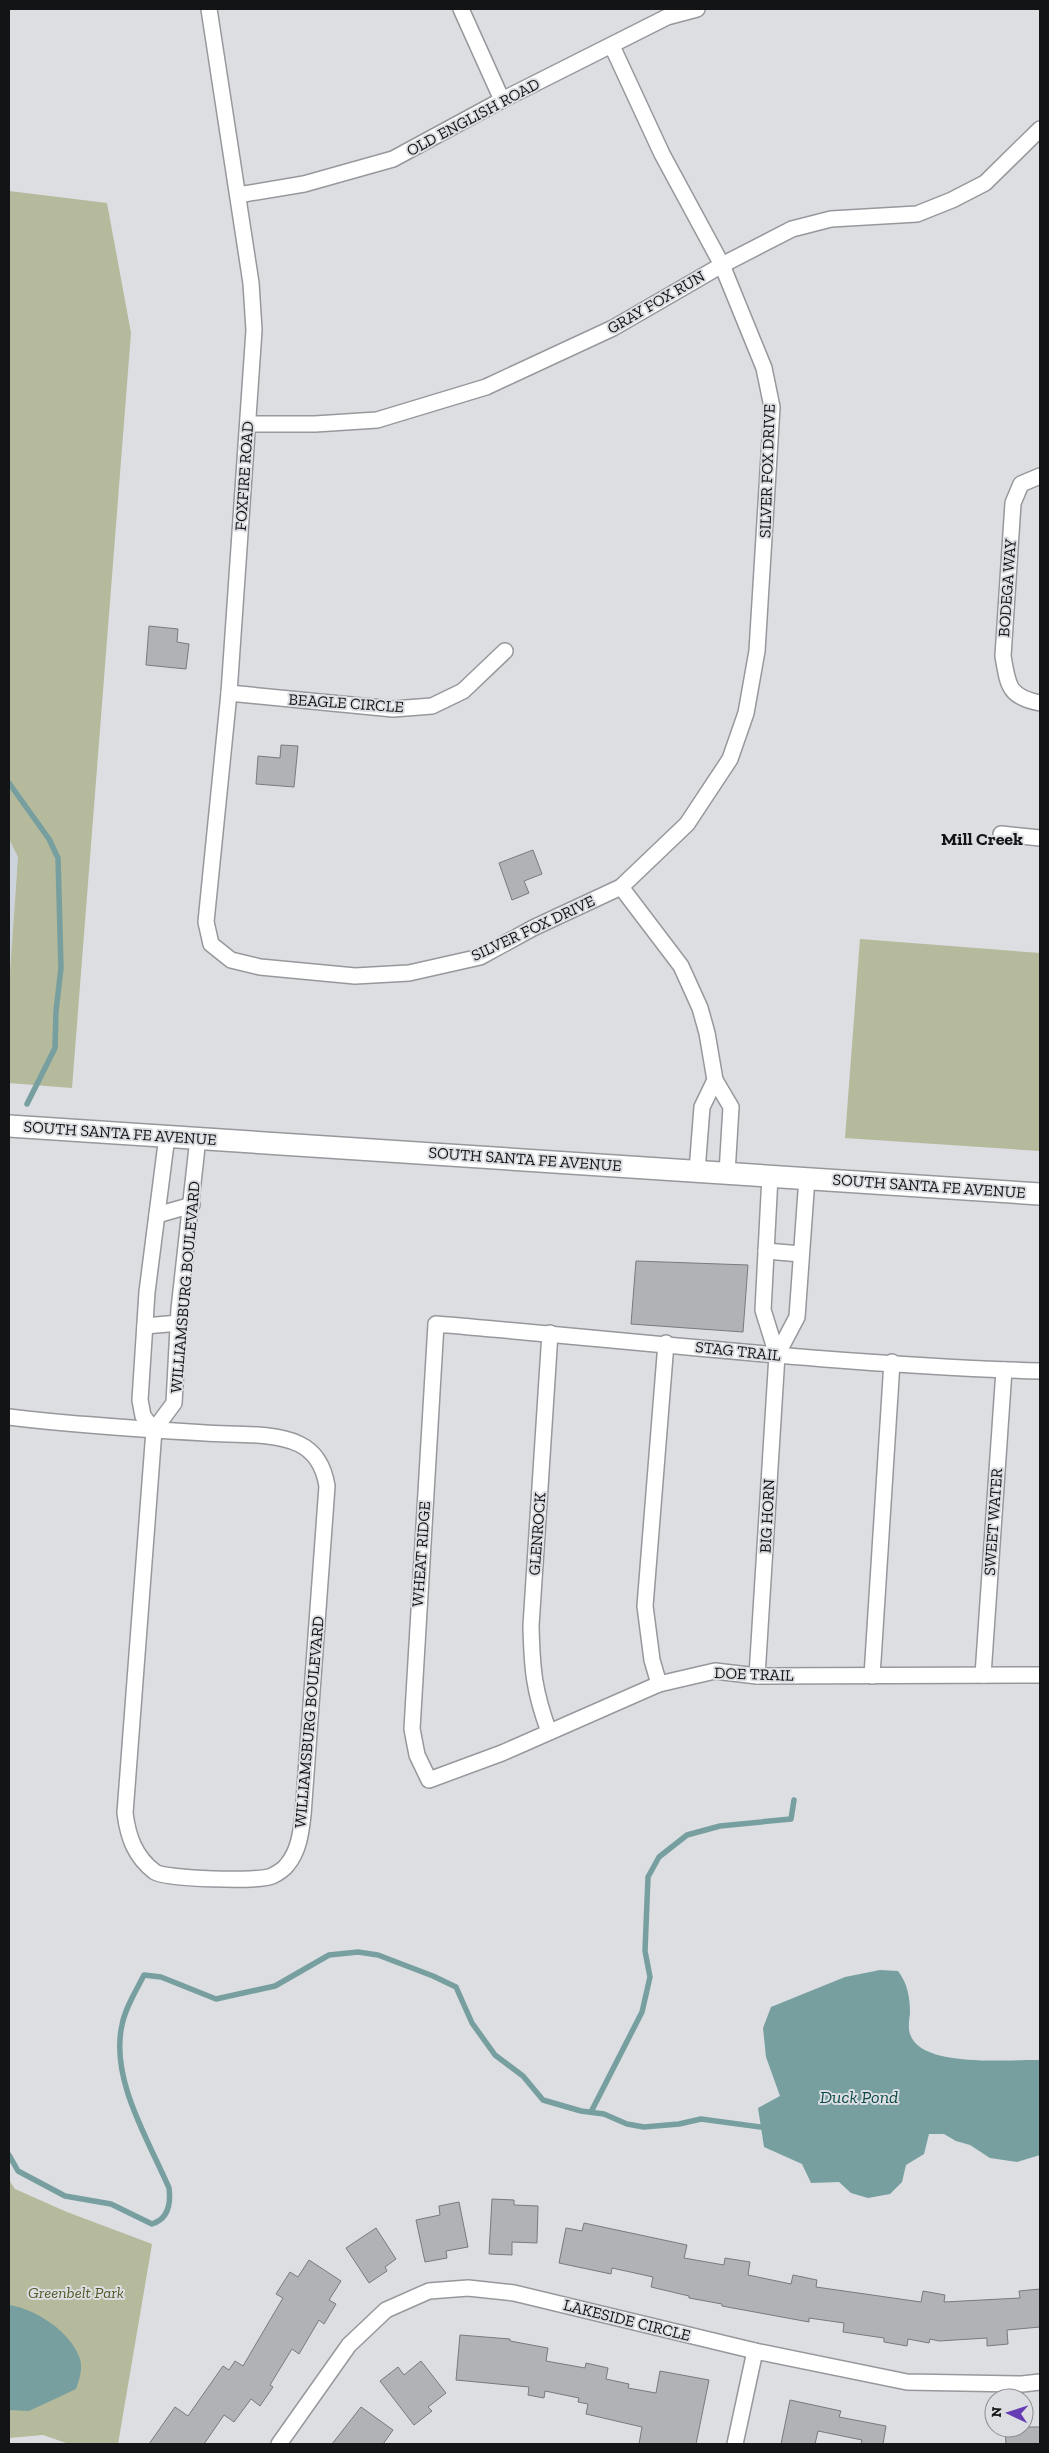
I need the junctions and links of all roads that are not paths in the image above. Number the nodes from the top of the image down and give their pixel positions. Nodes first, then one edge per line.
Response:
1 (209, 9) edge
2 (461, 9) edge
3 (697, 9) edge
4 (612, 46) junction
5 (502, 100) junction
6 (1040, 129) edge
7 (238, 195) junction
8 (722, 265) junction
9 (248, 424) junction
10 (1040, 476) edge
11 (505, 651) dead end
12 (229, 693) junction
13 (1040, 703) edge
14 (1001, 834) dead end
15 (1040, 838) edge
16 (621, 887) junction
17 (211, 944) joint
18 (715, 1080) junction
19 (9, 1126) edge
20 (167, 1136) junction
21 (198, 1138) junction
22 (697, 1170) junction
23 (727, 1173) junction
24 (770, 1176) junction
25 (806, 1178) junction
26 (1040, 1194) edge
27 (192, 1205) junction
28 (156, 1214) junction
29 (766, 1251) junction
30 (801, 1254) junction
31 (178, 1322) junction
32 (436, 1324) joint
33 (144, 1326) junction
34 (550, 1333) junction
35 (666, 1343) junction
36 (777, 1355) junction
37 (892, 1362) junction
38 (1004, 1370) junction
39 (1040, 1370) edge
40 (9, 1417) edge
41 (154, 1430) junction
42 (983, 1675) junction
43 (1040, 1675) edge
44 (757, 1676) junction
45 (872, 1676) junction
46 (659, 1684) junction
47 (549, 1732) junction
48 (429, 1780) joint
49 (755, 2351) junction
50 (1040, 2382) edge
51 (279, 2444) edge
52 (735, 2444) edge

1 - 7 street, FOXFIRE ROAD
2 - 5 street
3 - 4 street, OLD ENGLISH ROAD
4 - 5 street, OLD ENGLISH ROAD
4 - 8 street, SILVER FOX DRIVE
5 - 7 street, OLD ENGLISH ROAD
6 - 8 street, GRAY FOX RUN
7 - 9 street, FOXFIRE ROAD
8 - 9 street, GRAY FOX RUN
8 - 16 street, SILVER FOX DRIVE
9 - 12 street, FOXFIRE ROAD
10 - 13 street, BODEGA WAY
11 - 12 street, BEAGLE CIRCLE
12 - 17 street, FOXFIRE ROAD
14 - 15 street
16 - 17 street, SILVER FOX DRIVE
16 - 18 street
18 - 22 street
18 - 23 street
19 - 20 main road, SOUTH SANTA FE AVENUE
20 - 21 main road, SOUTH SANTA FE AVENUE
20 - 28 street, WILLIAMSBURG BOULEVARD
21 - 22 main road, SOUTH SANTA FE AVENUE
21 - 27 street, WILLIAMSBURG BOULEVARD
22 - 23 main road, SOUTH SANTA FE AVENUE
23 - 24 main road, SOUTH SANTA FE AVENUE
24 - 25 main road, SOUTH SANTA FE AVENUE
24 - 29 street, BIG HORN
25 - 26 main road, SOUTH SANTA FE AVENUE
25 - 30 street, BIG HORN
27 - 28 street
27 - 31 street, WILLIAMSBURG BOULEVARD
28 - 33 street, WILLIAMSBURG BOULEVARD
29 - 30 street
29 - 36 street, BIG HORN
30 - 36 street, BIG HORN
31 - 33 street
31 - 41 street, WILLIAMSBURG BOULEVARD
32 - 34 street, STAG TRAIL
32 - 48 street, WHEAT RIDGE
33 - 41 street, WILLIAMSBURG BOULEVARD
34 - 35 street, STAG TRAIL
34 - 47 street, GLENROCK
35 - 36 street, STAG TRAIL
35 - 46 street
36 - 37 street, STAG TRAIL
36 - 44 street, BIG HORN
37 - 38 street, STAG TRAIL
37 - 45 street
38 - 39 street, STAG TRAIL
38 - 42 street, SWEET WATER
40 - 41 street, WILLIAMSBURG BOULEVARD
41 - 41 street, WILLIAMSBURG BOULEVARD
42 - 43 street, DOE TRAIL
42 - 45 street, DOE TRAIL
44 - 45 street, DOE TRAIL
44 - 46 street, DOE TRAIL
46 - 47 street, DOE TRAIL
47 - 48 street, DOE TRAIL
49 - 50 street, LAKESIDE CIRCLE
49 - 51 street, LAKESIDE CIRCLE
49 - 52 street

